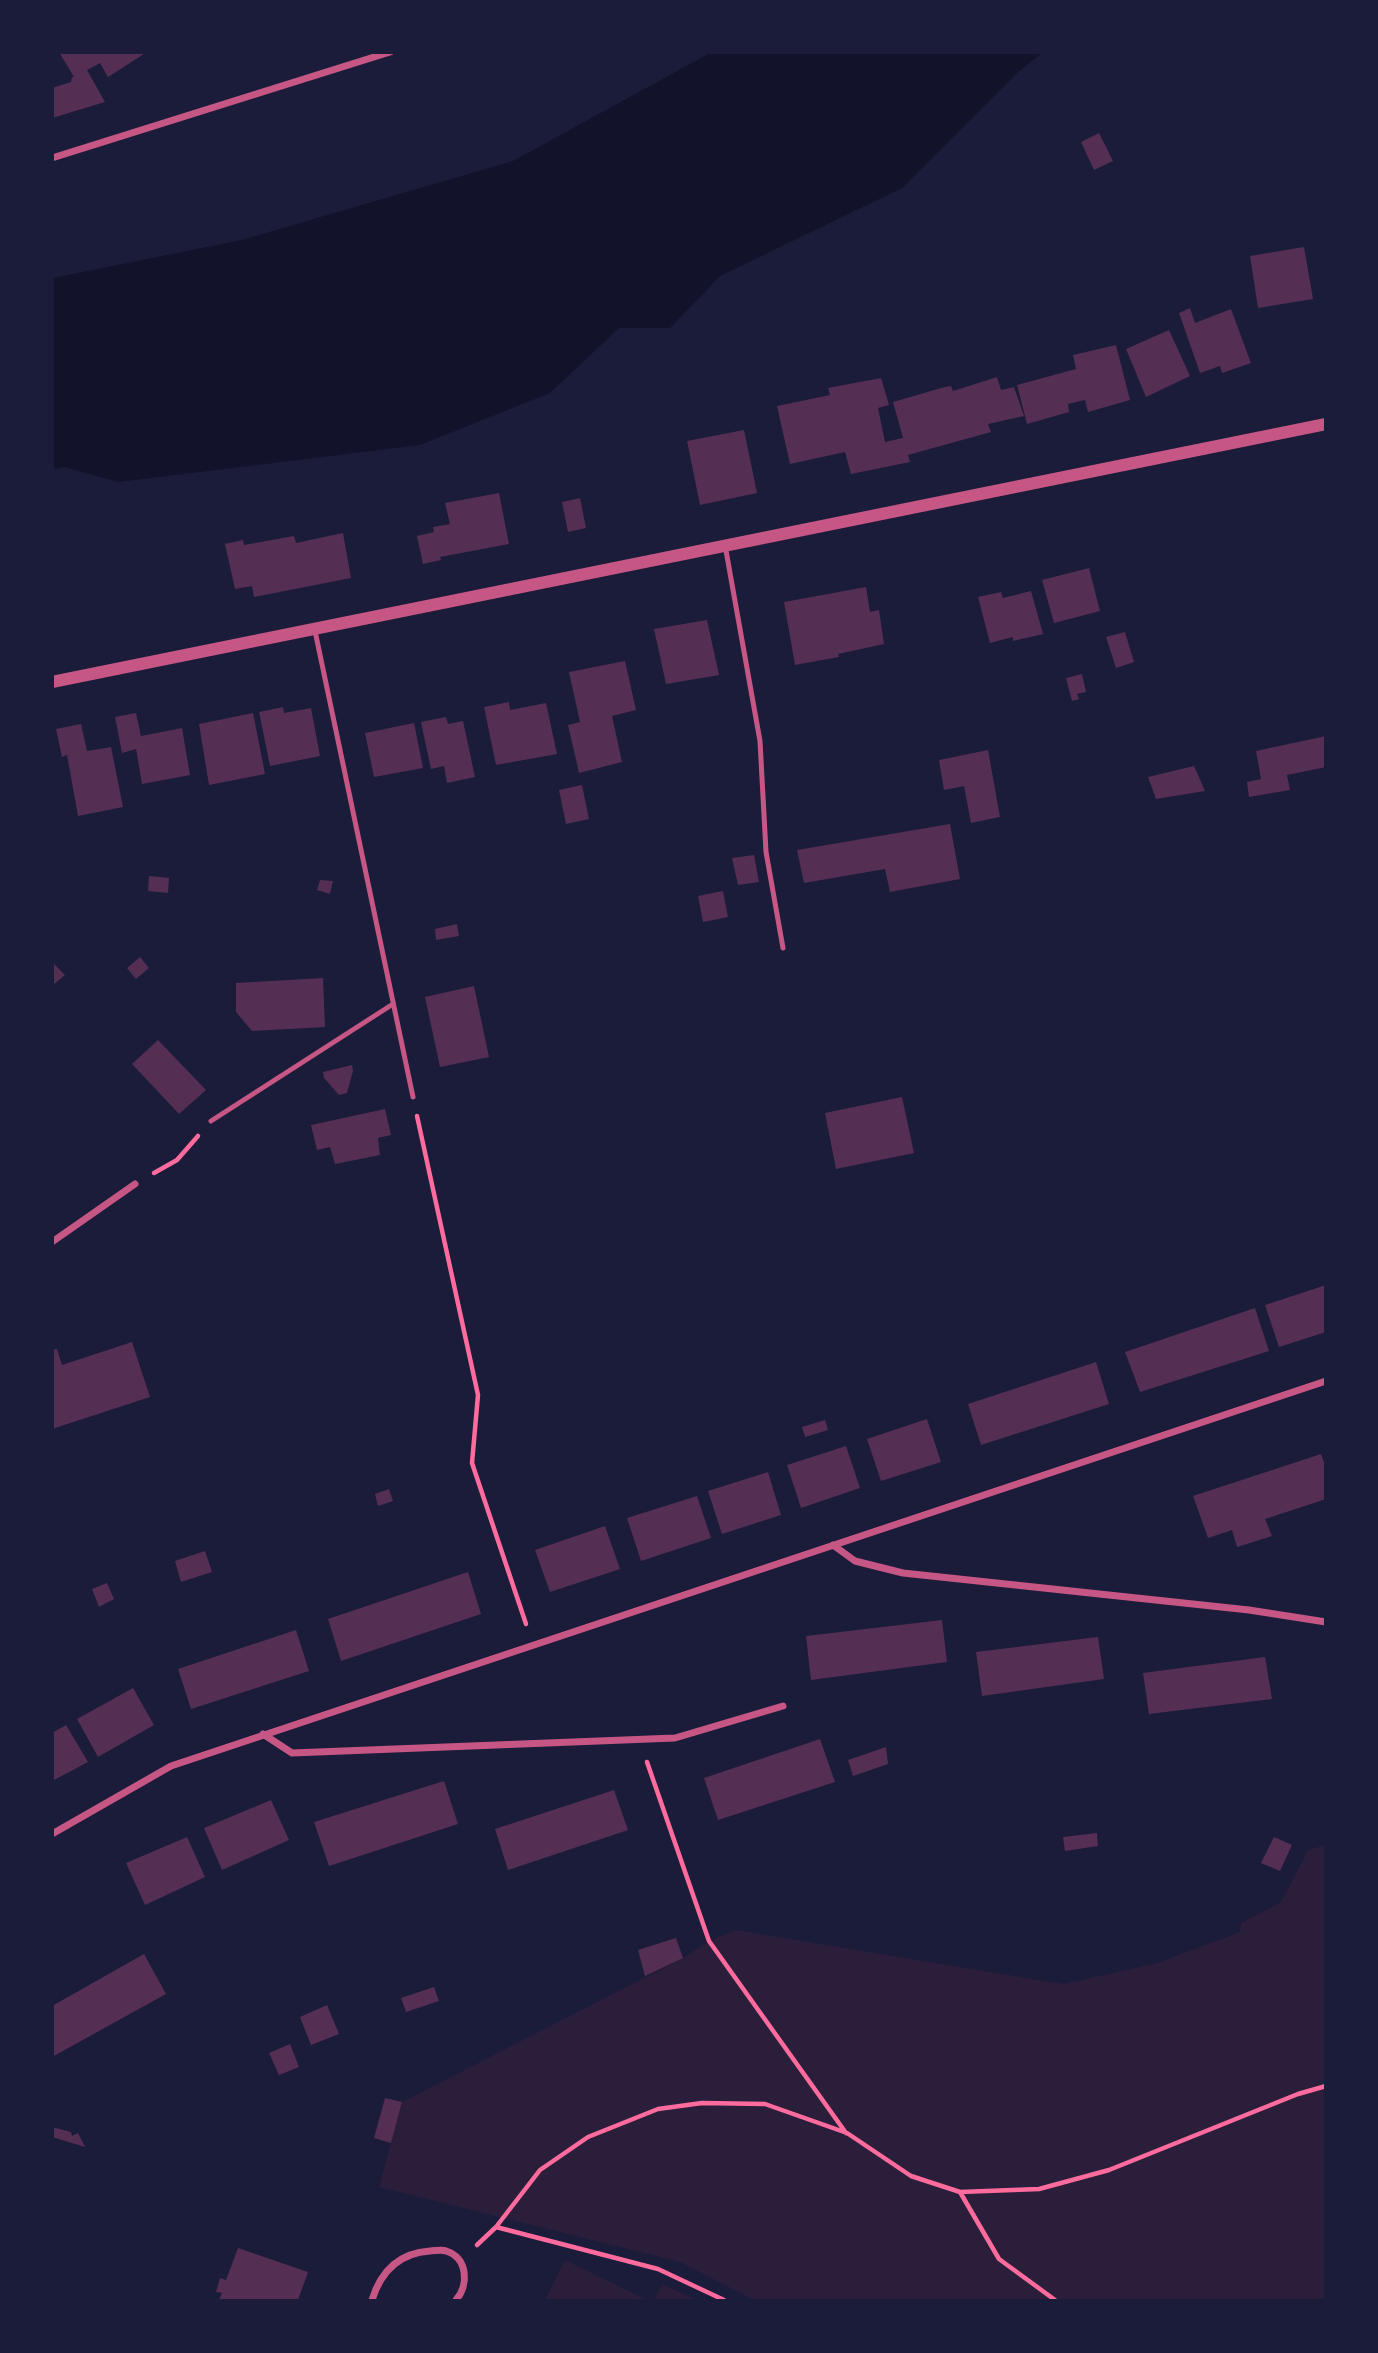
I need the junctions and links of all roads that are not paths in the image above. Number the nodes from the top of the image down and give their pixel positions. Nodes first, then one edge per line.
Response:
1 (390, 52) edge
2 (52, 158) edge
3 (1325, 424) edge
4 (725, 545) junction
5 (314, 628) junction
6 (52, 682) edge
7 (783, 948) dead end
8 (393, 1004) junction
9 (413, 1097) road end
10 (211, 1121) road end
11 (135, 1184) road end
12 (52, 1242) edge
13 (1325, 1381) edge
14 (834, 1545) junction
15 (1325, 1622) edge
16 (783, 1706) dead end
17 (263, 1734) junction
18 (52, 1835) edge
19 (372, 2301) edge
20 (456, 2301) edge

1 - 2 street
3 - 4 street
4 - 5 street
4 - 7 lane
5 - 6 street
5 - 8 lane
8 - 9 lane
8 - 10 lane
11 - 12 street
13 - 14 street
14 - 15 street
14 - 17 street
16 - 17 street
17 - 18 street
19 - 20 street

